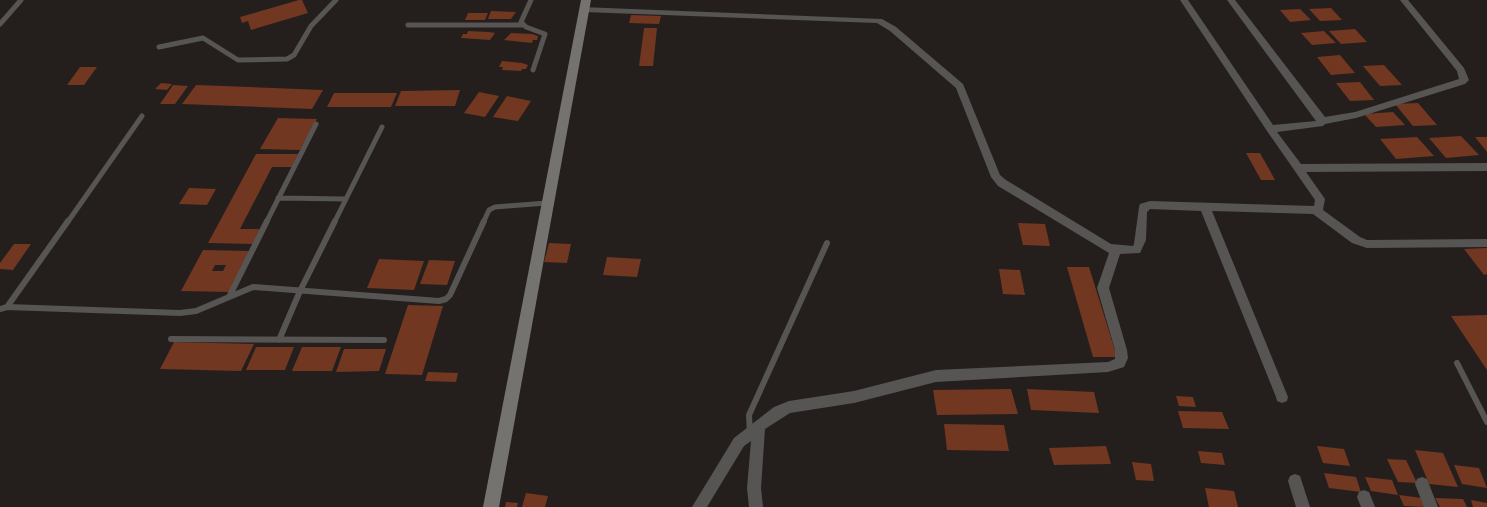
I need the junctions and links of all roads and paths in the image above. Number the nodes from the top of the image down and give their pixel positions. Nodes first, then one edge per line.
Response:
1 (20, 0) edge
2 (336, 0) edge
3 (532, 0) edge
4 (1184, 0) edge
5 (1231, 0) edge
6 (1404, 0) edge
7 (585, 5) edge
8 (0, 24) edge
9 (408, 25) dead end
10 (523, 26) junction
11 (160, 47) dead end
12 (533, 70) dead end
13 (142, 116) dead end
14 (1321, 121) junction
15 (316, 124) dead end
16 (382, 127) dead end
17 (1270, 129) junction
18 (1487, 166) edge
19 (1298, 168) junction
20 (278, 198) junction
21 (346, 199) junction
22 (547, 204) junction
23 (1206, 206) junction
24 (1315, 210) junction
25 (827, 243) dead end
26 (1487, 243) edge
27 (1116, 249) junction
28 (300, 290) junction
29 (230, 295) junction
30 (7, 307) junction
31 (0, 309) edge
32 (171, 339) dead end
33 (278, 340) junction
34 (384, 340) dead end
35 (1457, 363) dead end
36 (1282, 398) dead end
37 (1487, 422) edge
38 (755, 430) junction
39 (1295, 481) dead end
40 (1422, 484) dead end
41 (491, 507) edge
42 (699, 507) edge
43 (756, 507) edge
44 (1303, 507) edge
45 (1431, 507) edge

1 - 8 lane
2 - 11 lane
3 - 10 lane
4 - 17 street
5 - 14 street
6 - 14 street
7 - 22 main road
7 - 27 street
9 - 10 lane
10 - 12 lane
13 - 30 lane
14 - 17 street
15 - 20 lane
16 - 21 lane
17 - 19 street
18 - 19 street
19 - 24 street
20 - 21 lane
20 - 29 lane
21 - 28 lane
22 - 28 lane
22 - 41 main road
23 - 24 street
23 - 27 street
23 - 36 street
24 - 26 street
25 - 38 lane
27 - 38 street
28 - 29 lane
28 - 33 lane
29 - 30 lane
30 - 31 lane
32 - 33 lane
33 - 34 lane
35 - 37 lane
38 - 42 street
38 - 43 street
39 - 44 street
40 - 45 street

